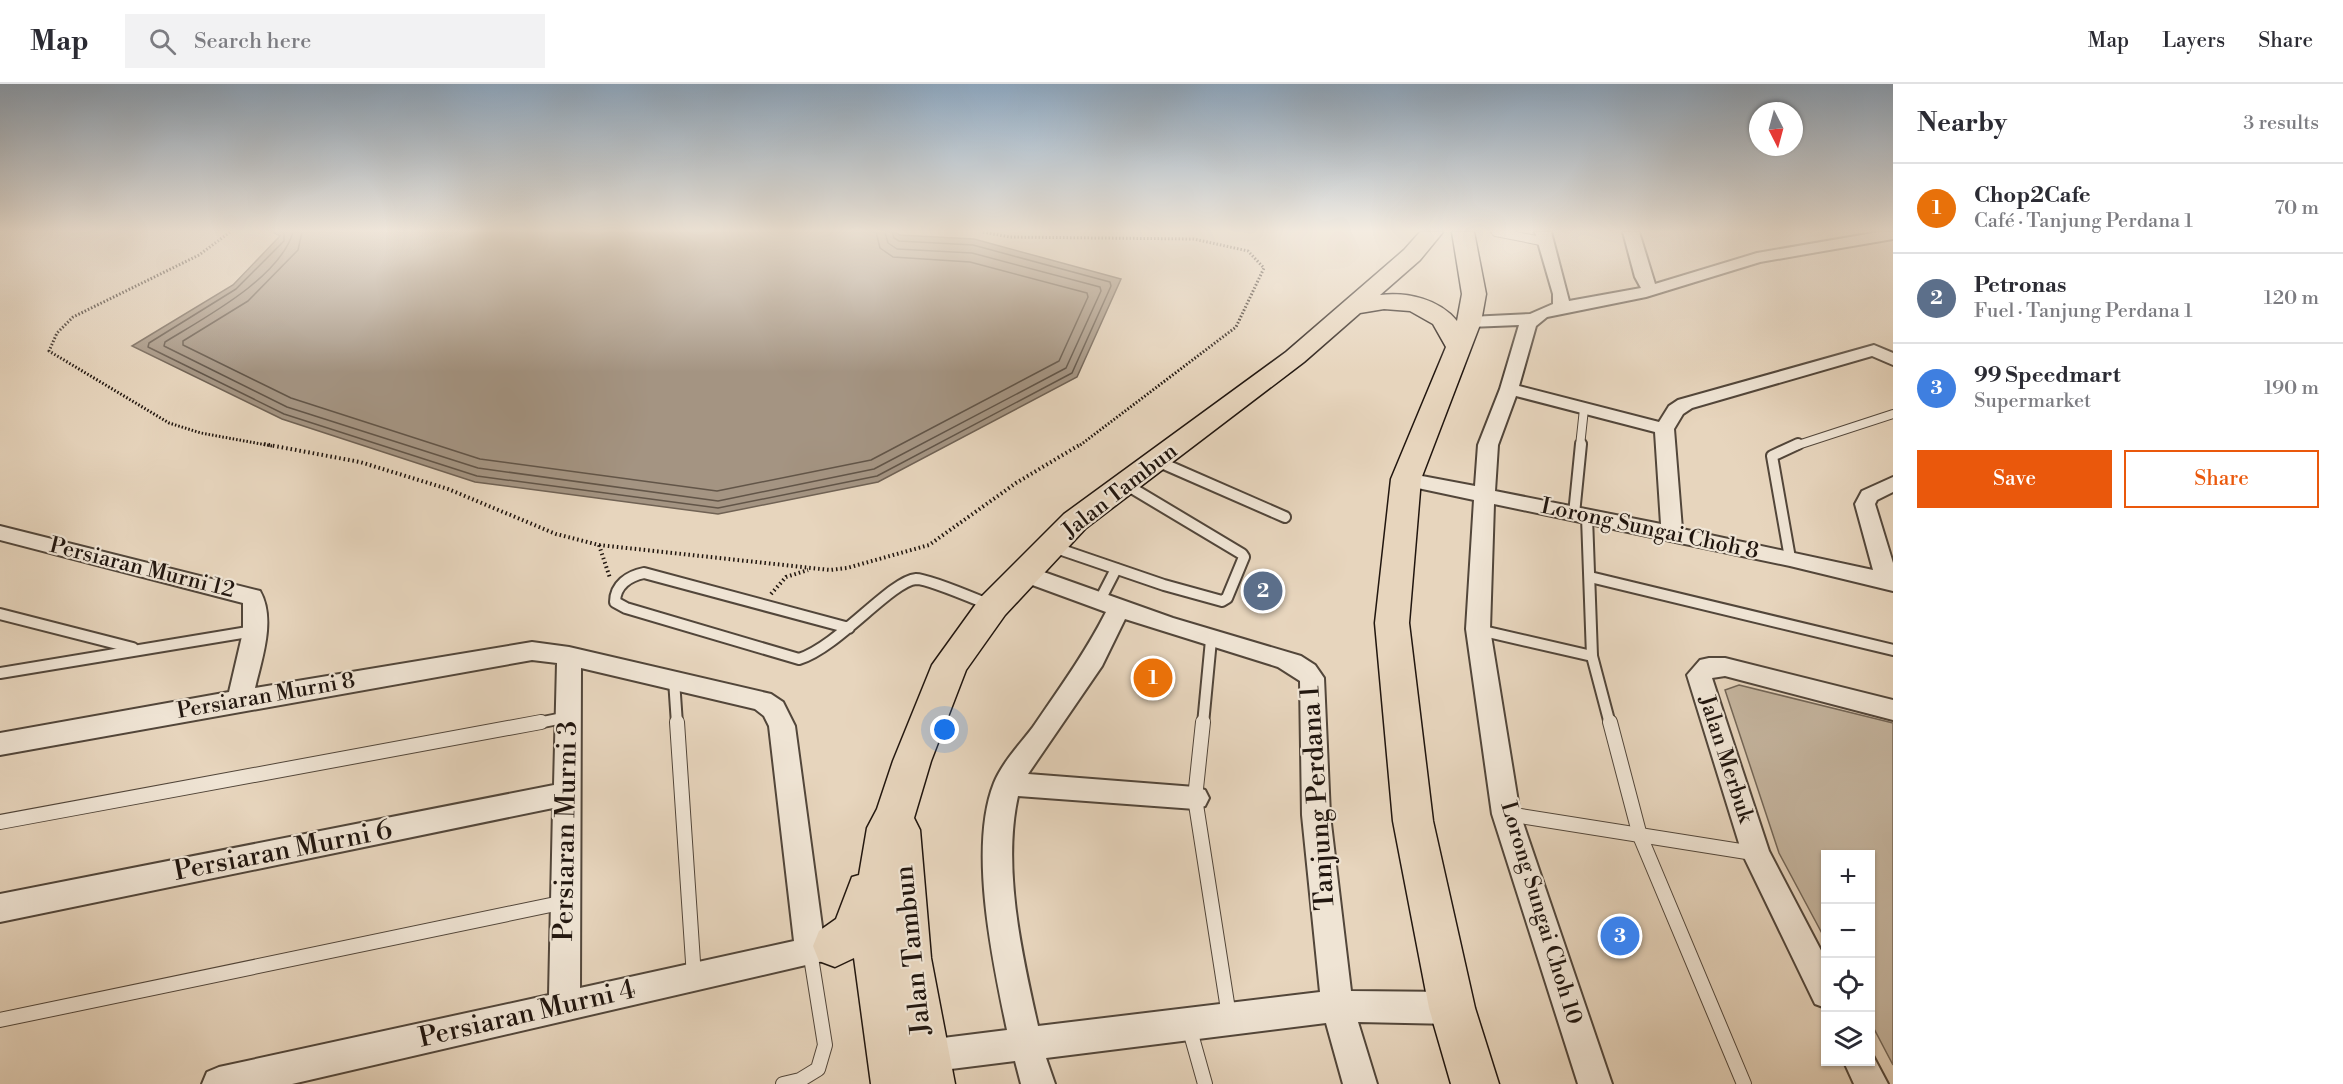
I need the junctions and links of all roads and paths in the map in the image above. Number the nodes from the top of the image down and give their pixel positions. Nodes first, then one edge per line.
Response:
1 (151, 279) edge
2 (1259, 279) edge
3 (1384, 279) edge
4 (1471, 279) edge
5 (1557, 279) edge
6 (1644, 279) edge
7 (1691, 279) edge
8 (1651, 291) junction
9 (1561, 307) junction
10 (1350, 308) junction
11 (1532, 318) junction
12 (1464, 335) junction
13 (1893, 360) edge
14 (1509, 389) junction
15 (1584, 409) junction
16 (1893, 414) edge
17 (1664, 429) junction
18 (1157, 461) junction
19 (1406, 479) junction
20 (1124, 484) junction
21 (1893, 484) edge
22 (1483, 495) junction
23 (1581, 516) junction
24 (1285, 517) dead end
25 (0, 532) edge
26 (1672, 534) junction
27 (599, 545) junction
28 (1051, 547) junction
29 (1790, 558) junction
30 (1116, 569) junction
31 (811, 570) junction
32 (1024, 573) junction
33 (1590, 577) junction
34 (1890, 582) edge
35 (619, 589) junction
36 (1109, 605) junction
37 (767, 606) junction
38 (993, 606) junction
39 (0, 614) edge
40 (849, 628) junction
41 (1478, 629) junction
42 (255, 631) junction
43 (1210, 640) junction
44 (136, 648) junction
45 (1893, 650) edge
46 (569, 656) junction
47 (1592, 656) junction
48 (0, 673) edge
49 (674, 680) junction
50 (240, 700) junction
51 (1893, 710) edge
52 (568, 717) junction
53 (0, 744) edge
54 (1007, 784) junction
55 (567, 794) junction
56 (1195, 798) junction
57 (1506, 814) junction
58 (0, 822) edge
59 (890, 827) junction
60 (1640, 836) junction
61 (1756, 853) junction
62 (565, 902) junction
63 (0, 908) edge
64 (822, 948) junction
65 (694, 977) junction
66 (1821, 983) edge
67 (564, 1006) junction
68 (1337, 1006) junction
69 (1452, 1008) junction
70 (1230, 1019) junction
71 (0, 1020) edge
72 (1188, 1024) junction
73 (1024, 1045) junction
74 (905, 1064) edge
75 (1862, 1066) edge
76 (219, 1084) edge
77 (783, 1084) edge
78 (1038, 1084) edge
79 (1205, 1084) edge
80 (1360, 1084) edge
81 (1475, 1084) edge
82 (1595, 1084) edge
83 (1743, 1084) edge
84 (1871, 1084) edge

1 - 27 path
2 - 31 path
3 - 10 main road, Jalan Tambun
4 - 12 main road
5 - 9 street
6 - 8 street
7 - 8 street
8 - 9 street
9 - 11 street
10 - 12 main road
10 - 18 main road, Jalan Tambun
11 - 12 street
11 - 14 street, Lorong Sungai Choh 10
12 - 19 main road
13 - 17 street
14 - 15 street
14 - 22 street, Lorong Sungai Choh 10
15 - 17 street
15 - 23 lane
16 - 29 lane
17 - 26 street
18 - 20 main road, Jalan Tambun
18 - 24 lane
19 - 22 street, Lorong Sungai Choh 8
19 - 69 main road
20 - 28 main road, Jalan Tambun
20 - 30 lane
21 - 34 street
22 - 23 street, Lorong Sungai Choh 8
22 - 41 street, Lorong Sungai Choh 10
23 - 26 street, Lorong Sungai Choh 8
23 - 33 lane
25 - 42 street, Persiaran Murni 12
26 - 29 street, Lorong Sungai Choh 8
27 - 31 path
27 - 35 path
28 - 30 lane
28 - 32 main road, Jalan Tambun
29 - 34 street, Lorong Sungai Choh 8
30 - 36 lane
31 - 37 path
32 - 36 street, Tanjung Perdana 1
32 - 38 main road, Jalan Tambun
33 - 45 lane
33 - 47 lane
35 - 37 lane
35 - 40 lane
36 - 43 street, Tanjung Perdana 1
36 - 54 street
37 - 40 lane
38 - 40 lane
38 - 59 main road, Jalan Tambun
39 - 44 lane
41 - 47 lane
41 - 57 street, Lorong Sungai Choh 10
42 - 44 lane
42 - 50 street, Persiaran Murni 12
43 - 56 lane
43 - 68 street, Tanjung Perdana 1
44 - 48 lane
46 - 49 street, Persiaran Murni 8
46 - 50 street, Persiaran Murni 8
46 - 52 street, Persiaran Murni 3
47 - 60 lane
49 - 64 street, Persiaran Murni 8
49 - 65 lane
50 - 53 street, Persiaran Murni 8
51 - 61 street, Jalan Merbuk
52 - 55 street, Persiaran Murni 3
52 - 58 lane
54 - 56 street
54 - 73 street
55 - 62 street, Persiaran Murni 3
55 - 63 street, Persiaran Murni 6
56 - 70 lane
57 - 60 lane
57 - 82 street, Lorong Sungai Choh 10
59 - 64 main road
59 - 74 main road, Jalan Tambun
60 - 61 lane
60 - 83 lane
61 - 66 street, Jalan Merbuk
62 - 67 street, Persiaran Murni 3
62 - 71 lane
64 - 65 street, Persiaran Murni 4
64 - 74 main road
64 - 77 lane
65 - 67 street, Persiaran Murni 4
67 - 76 street, Persiaran Murni 4
68 - 69 street
68 - 70 street
68 - 80 street, Tanjung Perdana 1
69 - 81 main road
70 - 72 street
72 - 73 street
72 - 79 lane
73 - 74 street
73 - 78 street
75 - 84 street

